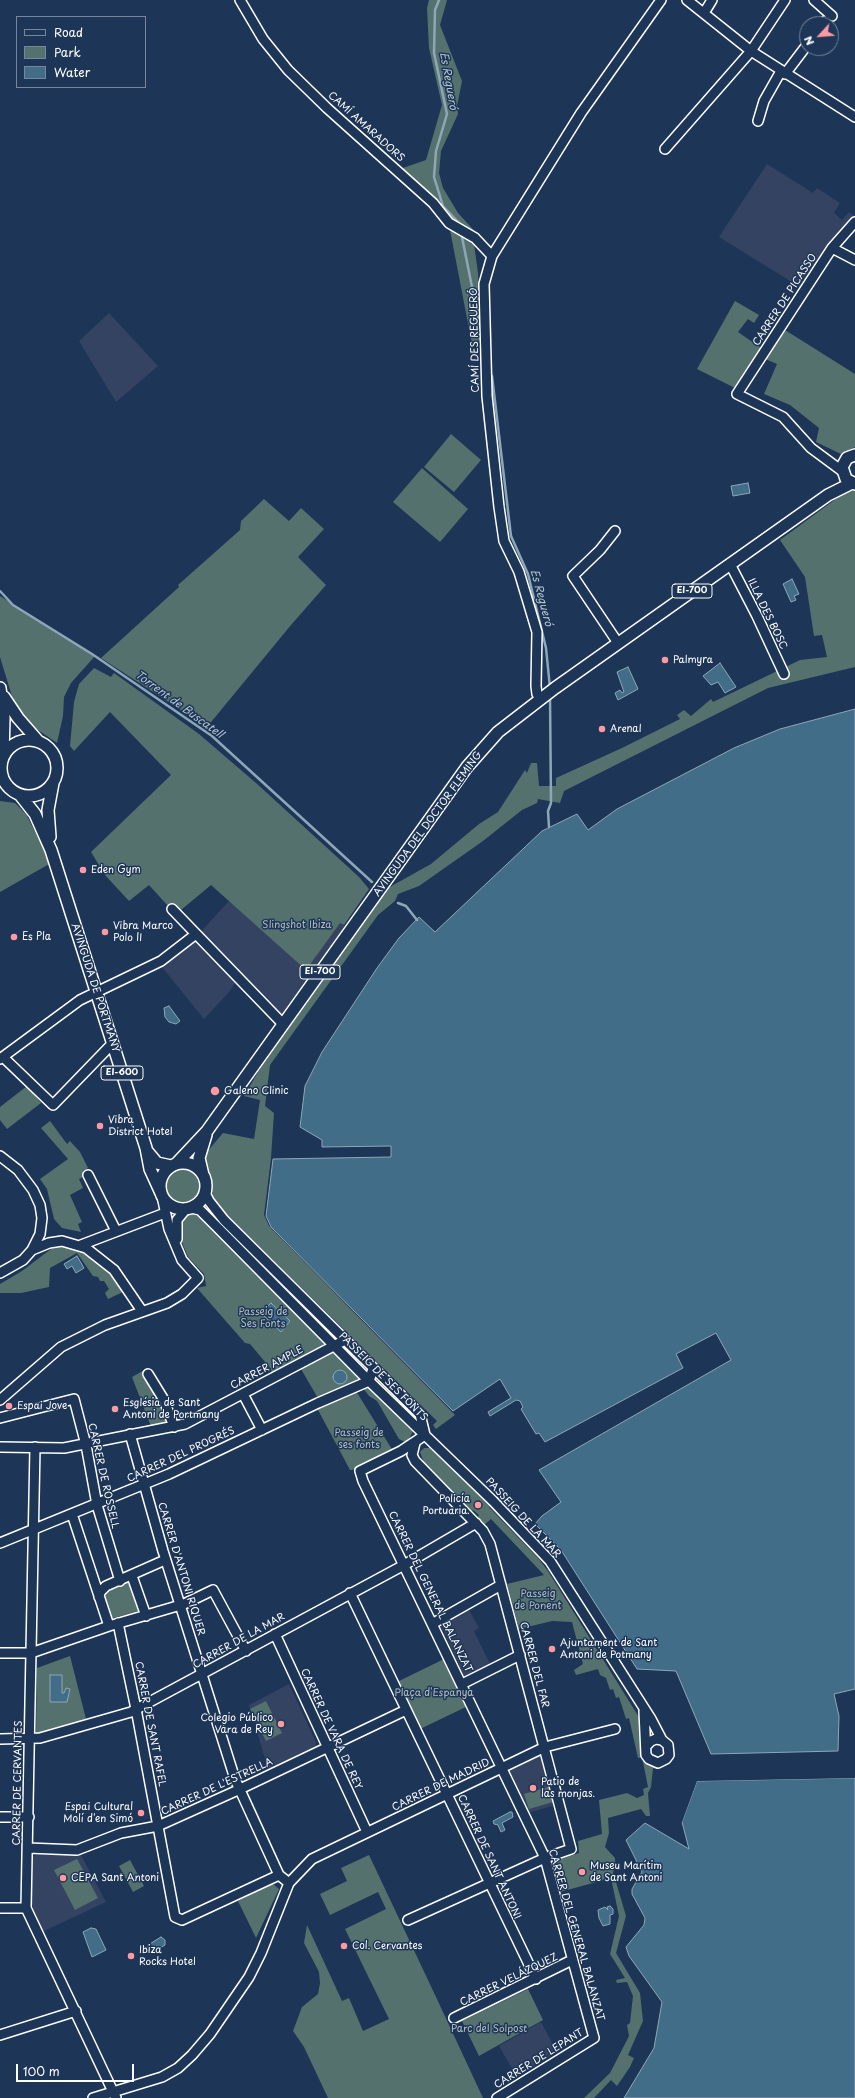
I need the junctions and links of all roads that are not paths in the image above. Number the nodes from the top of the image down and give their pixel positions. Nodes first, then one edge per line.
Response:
1 (240, 0) edge
2 (661, 0) edge
3 (687, 0) edge
4 (712, 0) edge
5 (785, 0) edge
6 (814, 0) edge
7 (704, 14) junction
8 (824, 16) edge
9 (751, 51) junction
10 (799, 54) edge
11 (783, 73) junction
12 (855, 117) edge
13 (758, 121) dead end
14 (665, 149) dead end
15 (855, 222) edge
16 (832, 248) junction
17 (492, 256) junction
18 (855, 260) edge
19 (851, 456) edge
20 (827, 459) junction
21 (842, 471) junction
22 (854, 484) edge
23 (828, 495) junction
24 (615, 531) dead end
25 (730, 564) junction
26 (618, 643) junction
27 (784, 674) dead end
28 (0, 689) edge
29 (547, 694) junction
30 (39, 742) junction
31 (1, 763) edge
32 (53, 782) junction
33 (0, 794) edge
34 (18, 794) junction
35 (51, 850) junction
36 (172, 909) dead end
37 (196, 934) junction
38 (96, 991) junction
39 (283, 1024) junction
40 (112, 1044) junction
41 (1, 1058) edge
42 (207, 1131) junction
43 (146, 1148) junction
44 (0, 1156) edge
45 (174, 1165) junction
46 (203, 1175) junction
47 (88, 1176) dead end
48 (205, 1193) junction
49 (162, 1195) junction
50 (188, 1208) junction
51 (165, 1212) junction
52 (116, 1231) junction
53 (81, 1245) junction
54 (178, 1249) junction
55 (32, 1250) junction
56 (0, 1273) edge
57 (142, 1311) junction
58 (345, 1340) junction
59 (335, 1345) junction
60 (373, 1369) junction
61 (148, 1374) dead end
62 (369, 1381) junction
63 (243, 1394) junction
64 (0, 1400) edge
65 (0, 1418) edge
66 (174, 1427) junction
67 (262, 1430) junction
68 (130, 1434) junction
69 (425, 1435) junction
70 (415, 1443) junction
71 (86, 1445) junction
72 (0, 1447) edge
73 (35, 1447) junction
74 (401, 1451) junction
75 (412, 1455) junction
76 (143, 1485) junction
77 (97, 1505) junction
78 (72, 1514) junction
79 (476, 1523) junction
80 (33, 1530) junction
81 (0, 1543) edge
82 (165, 1560) junction
83 (404, 1565) junction
84 (132, 1576) junction
85 (120, 1581) junction
86 (501, 1585) junction
87 (350, 1593) junction
88 (99, 1597) junction
89 (180, 1606) junction
90 (146, 1616) junction
91 (113, 1624) junction
92 (432, 1624) junction
93 (276, 1634) junction
94 (246, 1651) junction
95 (31, 1652) junction
96 (0, 1653) edge
97 (520, 1656) junction
98 (202, 1675) junction
99 (462, 1684) junction
100 (643, 1707) junction
101 (136, 1709) junction
102 (406, 1710) junction
103 (615, 1729) dead end
104 (0, 1739) edge
105 (30, 1739) junction
106 (662, 1740) junction
107 (647, 1745) junction
108 (327, 1747) junction
109 (545, 1748) junction
110 (502, 1768) junction
111 (238, 1790) junction
112 (447, 1794) junction
113 (0, 1817) edge
114 (29, 1817) junction
115 (158, 1826) junction
116 (367, 1832) junction
117 (28, 1848) junction
118 (545, 1858) junction
119 (279, 1875) junction
120 (289, 1883) junction
121 (488, 1884) junction
122 (0, 1908) edge
123 (26, 1908) junction
124 (408, 1920) dead end
125 (572, 1960) junction
126 (536, 1979) junction
127 (76, 2011) junction
128 (454, 2018) dead end
129 (0, 2036) edge
130 (594, 2038) joint
131 (114, 2095) edge
132 (93, 2098) edge
133 (497, 2098) edge

1 - 17 street, CAMÍ AMARADORS
2 - 17 street, CAMÍ DES REGUERÓ
3 - 7 street
4 - 7 street
5 - 9 street
6 - 8 street
7 - 9 street
9 - 11 street
9 - 14 street
10 - 11 street
11 - 12 street
11 - 13 street
15 - 16 street, CARRER DE PICASSO
16 - 18 street
16 - 20 street, CARRER DE PICASSO
17 - 29 street, CAMÍ DES REGUERÓ
19 - 20 street
19 - 21 main road, AVINGUDA DEL DOCTOR FLEMING / EI-700
20 - 21 street
21 - 22 main road, AVINGUDA DEL DOCTOR FLEMING / EI-700
21 - 23 main road, AVINGUDA DEL DOCTOR FLEMING / EI-700
22 - 23 main road, AVINGUDA DEL DOCTOR FLEMING / EI-700
23 - 25 main road, AVINGUDA DEL DOCTOR FLEMING / EI-700
24 - 26 street
25 - 26 main road, AVINGUDA DEL DOCTOR FLEMING / EI-700
25 - 27 street, ILLA DES BOSC
26 - 29 main road, AVINGUDA DEL DOCTOR FLEMING / EI-700
28 - 30 main road, EI-600
28 - 31 main road, EI-600
29 - 39 main road, AVINGUDA DEL DOCTOR FLEMING / EI-700
30 - 31 main road
30 - 32 main road, EI-600
31 - 34 main road, EI-600
32 - 34 main road
32 - 35 main road, AVINGUDA DE PORTMANY / EI-600
33 - 34 main road
34 - 35 main road, AVINGUDA DE PORTMANY / EI-600
35 - 38 main road, AVINGUDA DE PORTMANY / EI-600
36 - 37 street
37 - 38 street
37 - 39 street
38 - 40 main road, AVINGUDA DE PORTMANY / EI-600
38 - 41 street
39 - 42 main road, AVINGUDA DEL DOCTOR FLEMING / EI-700
40 - 41 street
40 - 43 main road, AVINGUDA DE PORTMANY / EI-600
42 - 45 main road, AVINGUDA DEL DOCTOR FLEMING / EI-700
42 - 46 main road, AVINGUDA DEL DOCTOR FLEMING / EI-700
43 - 45 main road, AVINGUDA DE PORTMANY / EI-600
43 - 49 main road, AVINGUDA DE PORTMANY / EI-600
44 - 55 street
45 - 46 main road
45 - 49 main road
46 - 48 main road
47 - 52 street
48 - 50 main road
48 - 58 street, PASSEIG DE SES FONTS
49 - 50 main road
49 - 51 street
50 - 54 street
50 - 59 street, PASSEIG DE SES FONTS
51 - 52 street
51 - 54 street
52 - 53 street
53 - 55 street
53 - 57 street
54 - 57 street
55 - 56 street
57 - 64 street
58 - 59 street, CARRER AMPLE
58 - 60 street, PASSEIG DE SES FONTS
59 - 62 street, PASSEIG DE SES FONTS
59 - 63 street, CARRER AMPLE
60 - 62 street
60 - 69 street, PASSEIG DE SES FONTS
61 - 66 street
62 - 67 street, CARRER DEL PROGRÉS
62 - 69 street, PASSEIG DE SES FONTS
63 - 66 street, CARRER AMPLE
63 - 67 street
65 - 71 street, CARRER DE ROSSELL
66 - 68 street, CARRER AMPLE
67 - 76 street, CARRER DEL PROGRÉS
68 - 71 street, CARRER AMPLE
68 - 76 street, CARRER D'ANTONI RIQUER
69 - 70 street
69 - 100 street, PASSEIG DE LA MAR
70 - 74 street
70 - 75 street
71 - 73 street, CARRER AMPLE
71 - 77 street, CARRER DE ROSSELL
72 - 73 street, CARRER AMPLE
73 - 80 street, CARRER DE CERVANTES
74 - 75 street
74 - 83 street, CARRER DEL GENERAL BALANZAT
75 - 79 street, CARRER DEL FAR
76 - 77 street, CARRER DEL PROGRÉS
76 - 82 street, CARRER D'ANTONI RIQUER
77 - 78 street, CARRER DEL PROGRÉS
77 - 85 street, CARRER DE ROSSELL
78 - 80 street, CARRER DEL PROGRÉS
78 - 88 street, CARRER DE SANT RAFEL
79 - 83 street, CARRER DE LA MAR
79 - 86 street, CARRER DEL FAR
80 - 81 street, CARRER DEL PROGRÉS
80 - 95 street, CARRER DE CERVANTES
82 - 84 street
82 - 89 street, CARRER D'ANTONI RIQUER
83 - 87 street, CARRER DE LA MAR
83 - 92 street, CARRER DEL GENERAL BALANZAT
84 - 85 street
84 - 90 street
85 - 88 street
86 - 92 street
86 - 97 street, CARRER DEL FAR
87 - 93 street, CARRER DE LA MAR
87 - 102 street, CARRER DE SANT ANTONI
88 - 91 street, CARRER DE SANT RAFEL
89 - 90 street
89 - 94 street
89 - 98 street, CARRER D'ANTONI RIQUER
90 - 91 street
91 - 95 street
91 - 101 street, CARRER DE SANT RAFEL
92 - 99 street, CARRER DEL GENERAL BALANZAT
93 - 94 street, CARRER DE LA MAR
93 - 108 street, CARRER DE VARA DE REY
94 - 98 street, CARRER DE LA MAR
95 - 96 street
95 - 105 street, CARRER DE CERVANTES
97 - 99 street
97 - 109 street, CARRER DEL FAR
98 - 101 street, CARRER DE LA MAR
98 - 111 street, CARRER D'ANTONI RIQUER
99 - 110 street, CARRER DEL GENERAL BALANZAT
100 - 106 street, PASSEIG DE LA MAR
100 - 107 street, PASSEIG DE LA MAR
101 - 105 street, CARRER DE LA MAR
101 - 115 street, CARRER DE SANT RAFEL
102 - 108 street, CARRER DE L'ESTRELLA
102 - 112 street, CARRER DE SANT ANTONI
103 - 109 street, CARRER DE MADRID
104 - 105 street, CARRER DE LA MAR
105 - 114 street, CARRER DE CERVANTES
106 - 107 street
106 - 107 street
108 - 111 street, CARRER DE L'ESTRELLA
108 - 116 street, CARRER DE VARA DE REY
109 - 110 street, CARRER DE MADRID
109 - 118 street, CARRER DEL FAR
110 - 112 street, CARRER DE MADRID
110 - 118 street, CARRER DEL GENERAL BALANZAT
111 - 115 street, CARRER DE L'ESTRELLA
111 - 119 street, CARRER D'ANTONI RIQUER
112 - 116 street, CARRER DE MADRID
112 - 121 street, CARRER DE SANT ANTONI
113 - 114 street
114 - 117 street, CARRER DE CERVANTES
115 - 117 street, CARRER DE L'ESTRELLA
115 - 119 street, CARRER DE SANT RAFEL
116 - 120 street, CARRER DE MADRID
117 - 123 street, CARRER DE CERVANTES
118 - 121 street
118 - 125 street, CARRER DEL GENERAL BALANZAT
119 - 120 street, CARRER D'ANTONI RIQUER
120 - 131 street
121 - 124 street
121 - 126 street, CARRER DE SANT ANTONI
122 - 123 street
123 - 127 street, CARRER DE CERVANTES
125 - 126 street, CARRER VELÁZQUEZ
125 - 130 street, CARRER DEL GENERAL BALANZAT
126 - 128 street, CARRER VELÁZQUEZ
127 - 129 street
127 - 131 street, CARRER DE CERVANTES
130 - 133 street, CARRER DE LEPANT
131 - 132 street

